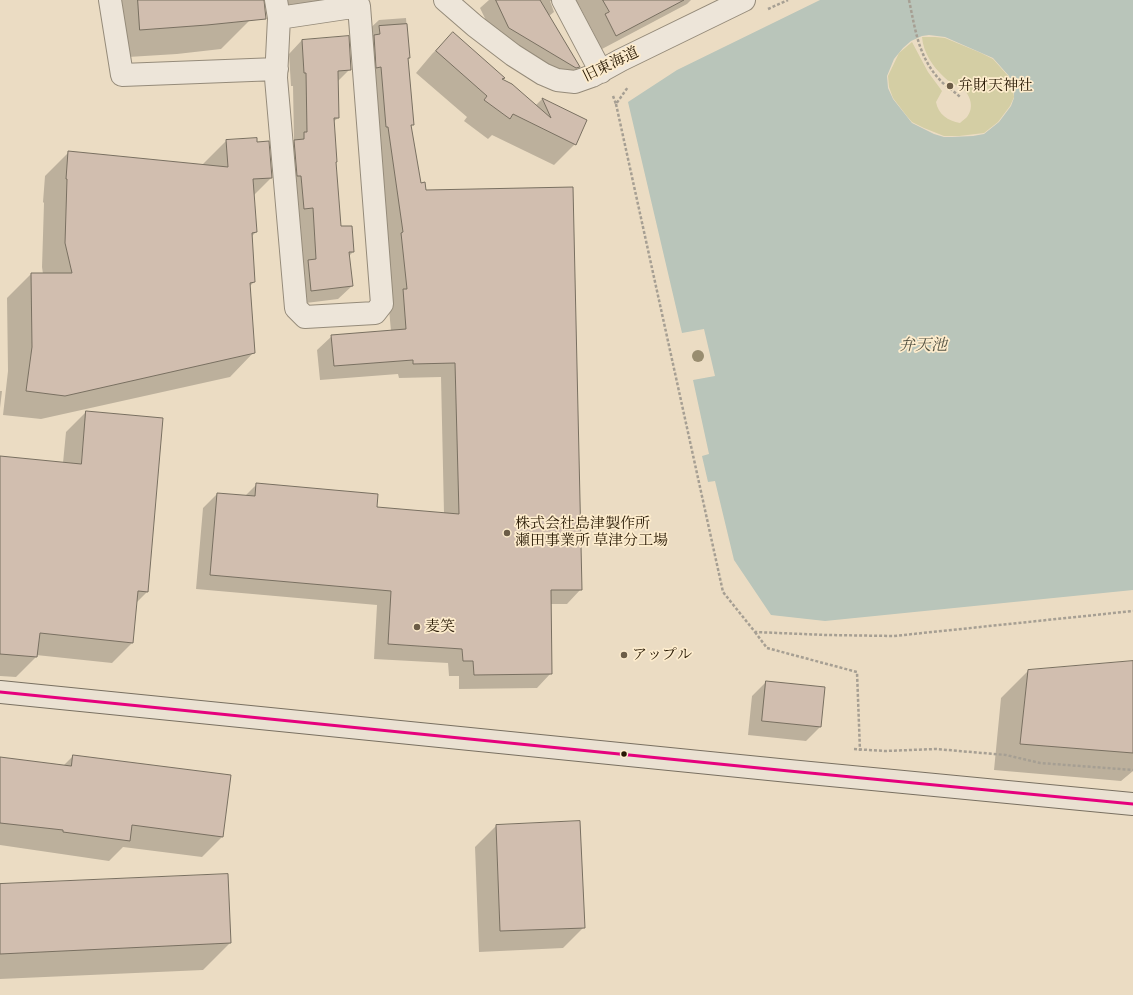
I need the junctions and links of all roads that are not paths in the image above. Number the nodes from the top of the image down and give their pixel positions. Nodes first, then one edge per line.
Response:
1 (110, 0) edge
2 (446, 0) edge
3 (563, 0) edge
4 (744, 0) edge
5 (278, 9) edge
6 (277, 69) junction
7 (601, 72) junction
8 (0, 692) edge
9 (1133, 804) edge

1 - 6 street
2 - 7 street, 旧東海道
3 - 7 street
4 - 7 street, 旧東海道
5 - 6 street
5 - 6 street
8 - 9 highway

